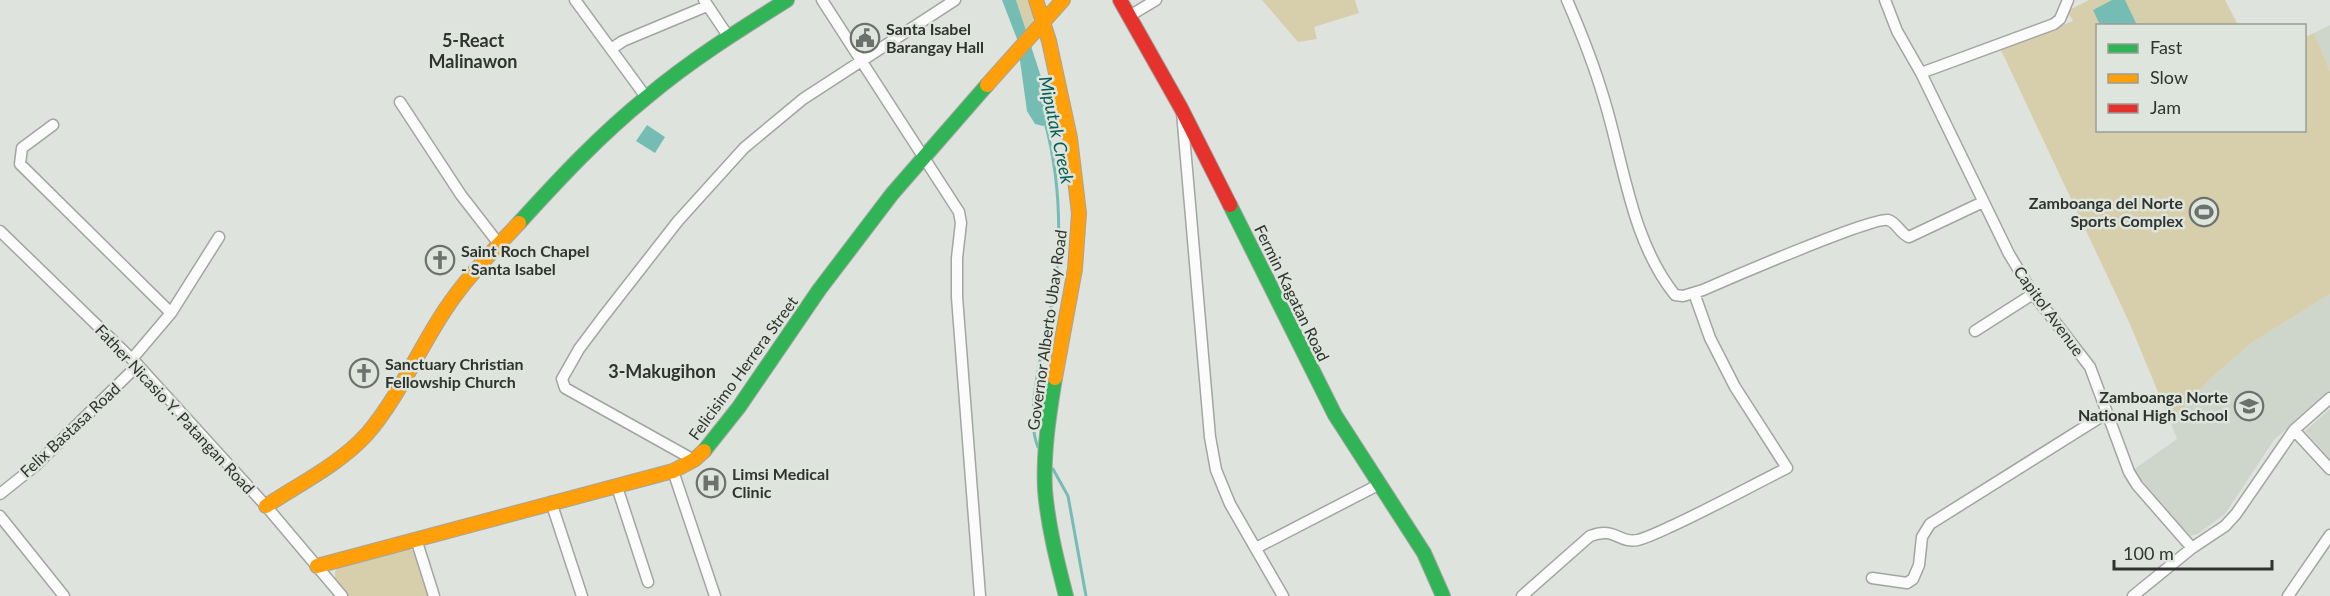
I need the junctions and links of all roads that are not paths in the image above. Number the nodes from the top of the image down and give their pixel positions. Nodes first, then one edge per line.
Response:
1 (575, 0) edge
2 (787, 0) edge
3 (822, 0) edge
4 (955, 0) edge
5 (1036, 0) edge
6 (1063, 0) edge
7 (1120, 0) edge
8 (1156, 0) edge
9 (1567, 0) edge
10 (1885, 0) edge
11 (2068, 0) edge
12 (706, 3) edge
13 (1131, 15) junction
14 (1045, 20) junction
15 (728, 36) junction
16 (611, 49) junction
17 (861, 61) junction
18 (1921, 73) junction
19 (646, 97) junction
20 (400, 102) dead end
21 (1181, 108) junction
22 (53, 125) dead end
23 (924, 155) junction
24 (1983, 202) junction
25 (0, 231) edge
26 (219, 237) dead end
27 (499, 244) junction
28 (1694, 292) junction
29 (2033, 294) junction
30 (171, 313) junction
31 (1975, 331) dead end
32 (135, 362) junction
33 (2330, 398) edge
34 (2107, 413) junction
35 (2294, 430) junction
36 (694, 460) junction
37 (2330, 469) edge
38 (673, 471) junction
39 (1378, 485) junction
40 (617, 487) junction
41 (0, 494) edge
42 (551, 502) junction
43 (266, 506) junction
44 (0, 516) edge
45 (2330, 535) edge
46 (416, 539) junction
47 (1256, 548) junction
48 (2192, 548) junction
49 (317, 566) junction
50 (1872, 578) dead end
51 (648, 582) dead end
52 (64, 596) edge
53 (342, 596) edge
54 (434, 596) edge
55 (582, 596) edge
56 (715, 596) edge
57 (980, 596) edge
58 (1066, 596) edge
59 (1283, 596) edge
60 (1443, 596) edge
61 (1522, 596) edge
62 (2133, 596) edge
63 (2288, 596) edge

1 - 16 street
2 - 15 street
3 - 17 street
4 - 17 street
5 - 14 street, Governor Alberto Ubay Road
6 - 14 street, Felicisimo Herrera Street
7 - 13 street, Fermin Kagatan Road
8 - 13 street
9 - 28 street
10 - 18 street, Capitol Avenue
11 - 18 street
12 - 15 street
12 - 16 street
13 - 21 street, Fermin Kagatan Road
14 - 23 street, Felicisimo Herrera Street
14 - 58 street, Governor Alberto Ubay Road
15 - 19 street
16 - 19 street
17 - 23 street
17 - 36 street
18 - 24 street, Capitol Avenue
19 - 27 street
20 - 27 street
21 - 39 street, Fermin Kagatan Road
21 - 47 street
22 - 30 street
23 - 36 street, Felicisimo Herrera Street
23 - 57 street
24 - 28 street
24 - 29 street, Capitol Avenue
25 - 32 street, Father Nicasio Y. Patangan Road
26 - 30 street, Felix Bastasa Road
27 - 43 street
28 - 61 street
29 - 31 street
29 - 34 street, Capitol Avenue
30 - 32 street, Felix Bastasa Road
32 - 41 street, Felix Bastasa Road
32 - 43 street, Father Nicasio Y. Patangan Road
33 - 35 street
34 - 48 street, Capitol Avenue
34 - 50 street
35 - 37 street
35 - 48 street
36 - 38 street, Felicisimo Herrera Street
38 - 40 street, Felicisimo Herrera Street
38 - 56 street
39 - 47 street
39 - 60 street, Fermin Kagatan Road
40 - 42 street, Felicisimo Herrera Street
40 - 51 street
42 - 46 street, Felicisimo Herrera Street
42 - 55 street
43 - 49 street, Father Nicasio Y. Patangan Road
44 - 52 street
45 - 63 street
46 - 49 street, Felicisimo Herrera Street
46 - 54 street
47 - 59 street
48 - 62 street
49 - 53 street, Father Nicasio Y. Patangan Road

